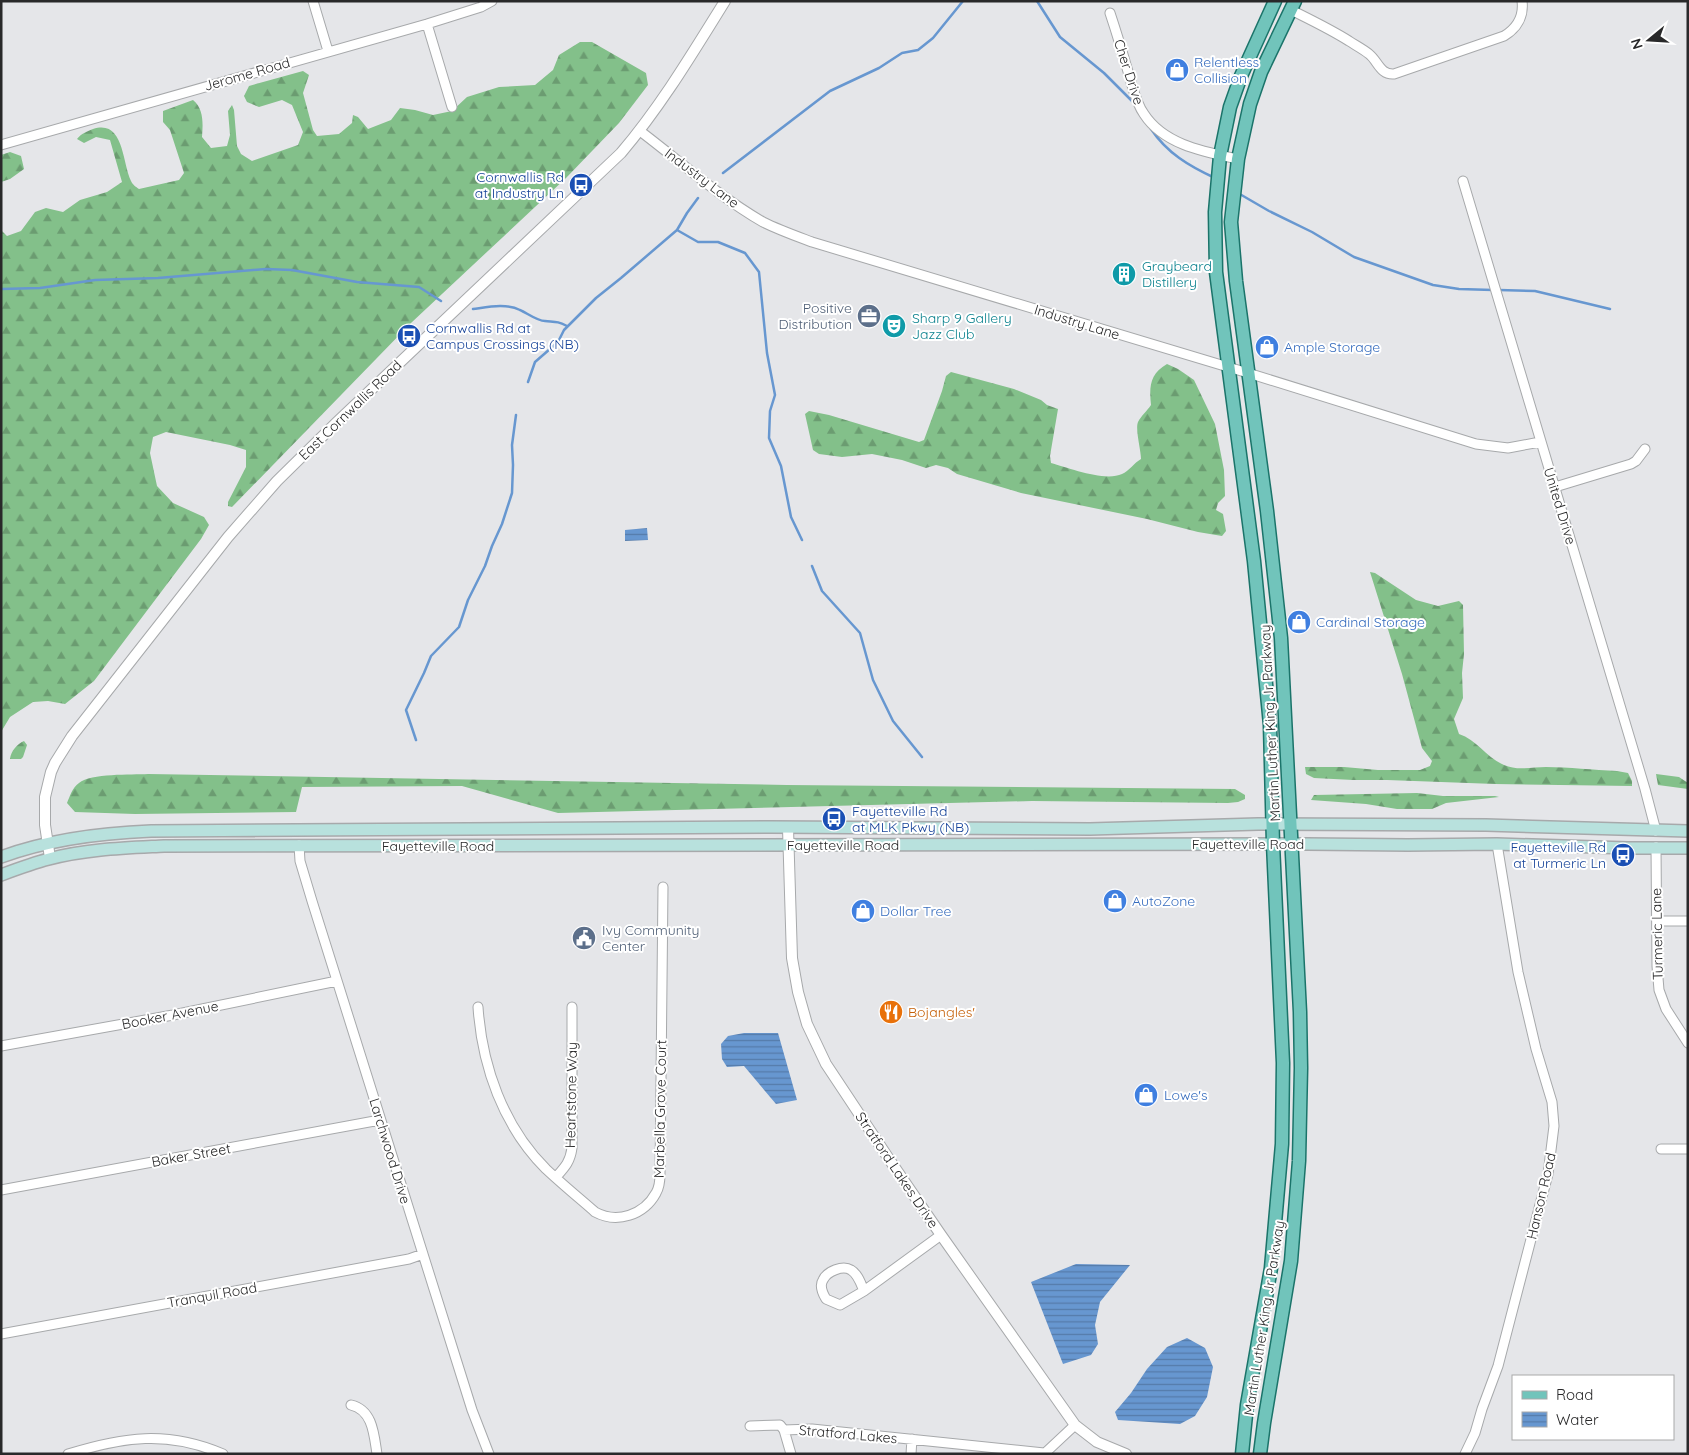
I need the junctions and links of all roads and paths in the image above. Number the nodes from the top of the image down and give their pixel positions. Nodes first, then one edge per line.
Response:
1 (313, 1) edge
2 (492, 1) edge
3 (725, 1) edge
4 (1275, 1) edge
5 (1522, 1) edge
6 (1293, 6) edge
7 (1110, 13) dead end
8 (427, 24) junction
9 (328, 51) junction
10 (452, 108) dead end
11 (640, 131) junction
12 (1, 145) edge
13 (1220, 156) junction
14 (1238, 159) junction
15 (1463, 181) dead end
16 (1229, 368) junction
17 (1248, 373) junction
18 (1540, 442) junction
19 (1645, 449) dead end
20 (1555, 487) junction
21 (1273, 824) junction
22 (1291, 824) junction
23 (788, 828) junction
24 (1656, 831) junction
25 (1688, 831) edge
26 (48, 842) junction
27 (1273, 844) junction
28 (1291, 844) junction
29 (1497, 844) junction
30 (299, 845) junction
31 (788, 845) junction
32 (1656, 847) junction
33 (1688, 848) edge
34 (1, 857) edge
35 (50, 858) junction
36 (1, 875) edge
37 (663, 887) dead end
38 (1657, 921) junction
39 (1688, 921) edge
40 (337, 981) junction
41 (478, 1006) dead end
42 (572, 1007) dead end
43 (1688, 1043) edge
44 (1, 1046) edge
45 (380, 1120) junction
46 (1662, 1149) dead end
47 (1688, 1149) edge
48 (556, 1177) junction
49 (1, 1190) edge
50 (941, 1235) junction
51 (423, 1254) junction
52 (864, 1291) junction
53 (1, 1334) edge
54 (351, 1405) dead end
55 (1074, 1424) junction
56 (750, 1426) dead end
57 (784, 1430) junction
58 (912, 1439) junction
59 (68, 1454) edge
60 (223, 1454) edge
61 (377, 1454) edge
62 (489, 1454) edge
63 (791, 1454) edge
64 (911, 1454) edge
65 (1044, 1454) edge
66 (1126, 1454) edge
67 (1242, 1454) edge
68 (1260, 1454) edge
69 (1465, 1454) edge

1 - 9 street
2 - 8 street, Jerome Road
3 - 11 street, East Cornwallis Road
4 - 13 main road, Martin Luther King Jr Parkway
5 - 6 street
6 - 14 main road, Martin Luther King Jr Parkway
7 - 13 street, Cher Drive
8 - 9 street, Jerome Road
8 - 10 street
9 - 12 street, Jerome Road
11 - 16 street, Industry Lane
11 - 26 street, East Cornwallis Road
13 - 14 street, Cher Drive
13 - 16 main road, Martin Luther King Jr Parkway
14 - 17 main road, Martin Luther King Jr Parkway
15 - 18 street, United Drive
16 - 17 street, Industry Lane
16 - 21 main road, Martin Luther King Jr Parkway
17 - 18 street, Industry Lane
17 - 22 main road, Martin Luther King Jr Parkway
18 - 20 street, United Drive
19 - 20 street
20 - 24 street, United Drive
21 - 22 main road, Fayetteville Road
21 - 23 main road, Fayetteville Road
21 - 27 main road, Martin Luther King Jr Parkway
22 - 24 main road, Fayetteville Road
22 - 28 main road, Martin Luther King Jr Parkway
23 - 26 main road, Fayetteville Road
23 - 31 street, Stratford Lakes Drive
24 - 25 main road, Fayetteville Road
26 - 34 main road, Fayetteville Road
26 - 35 street, East Cornwallis Road
27 - 28 main road, Fayetteville Road
27 - 31 main road, Fayetteville Road
27 - 67 main road, Martin Luther King Jr Parkway
28 - 29 main road, Fayetteville Road
28 - 68 main road, Martin Luther King Jr Parkway
29 - 32 main road, Fayetteville Road
29 - 69 street, Hanson Road
30 - 31 main road, Fayetteville Road
30 - 35 main road, Fayetteville Road
30 - 40 street, Larchwood Drive
31 - 50 street, Stratford Lakes Drive
32 - 33 main road, Fayetteville Road
32 - 38 street, Turmeric Lane
35 - 36 main road, Fayetteville Road
37 - 48 street, Marbella Grove Court
38 - 39 street
38 - 43 street, Turmeric Lane
40 - 44 street, Booker Avenue
40 - 45 street, Larchwood Drive
41 - 48 street, Marbella Grove Court
42 - 48 street, Heartstone Way
45 - 49 street, Baker Street
45 - 51 street, Larchwood Drive
46 - 47 street
50 - 52 street
50 - 55 street, Stratford Lakes Drive
51 - 53 street, Tranquil Road
51 - 62 street, Larchwood Drive
52 - 52 street
54 - 61 street
55 - 65 street, Stratford Lakes
55 - 66 street, Stratford Lakes Drive
56 - 57 street, Stratford Lakes
57 - 58 street, Stratford Lakes
57 - 63 street, Stratford Lakes
58 - 64 street, Stratford Lakes
58 - 65 street, Stratford Lakes
59 - 60 street

